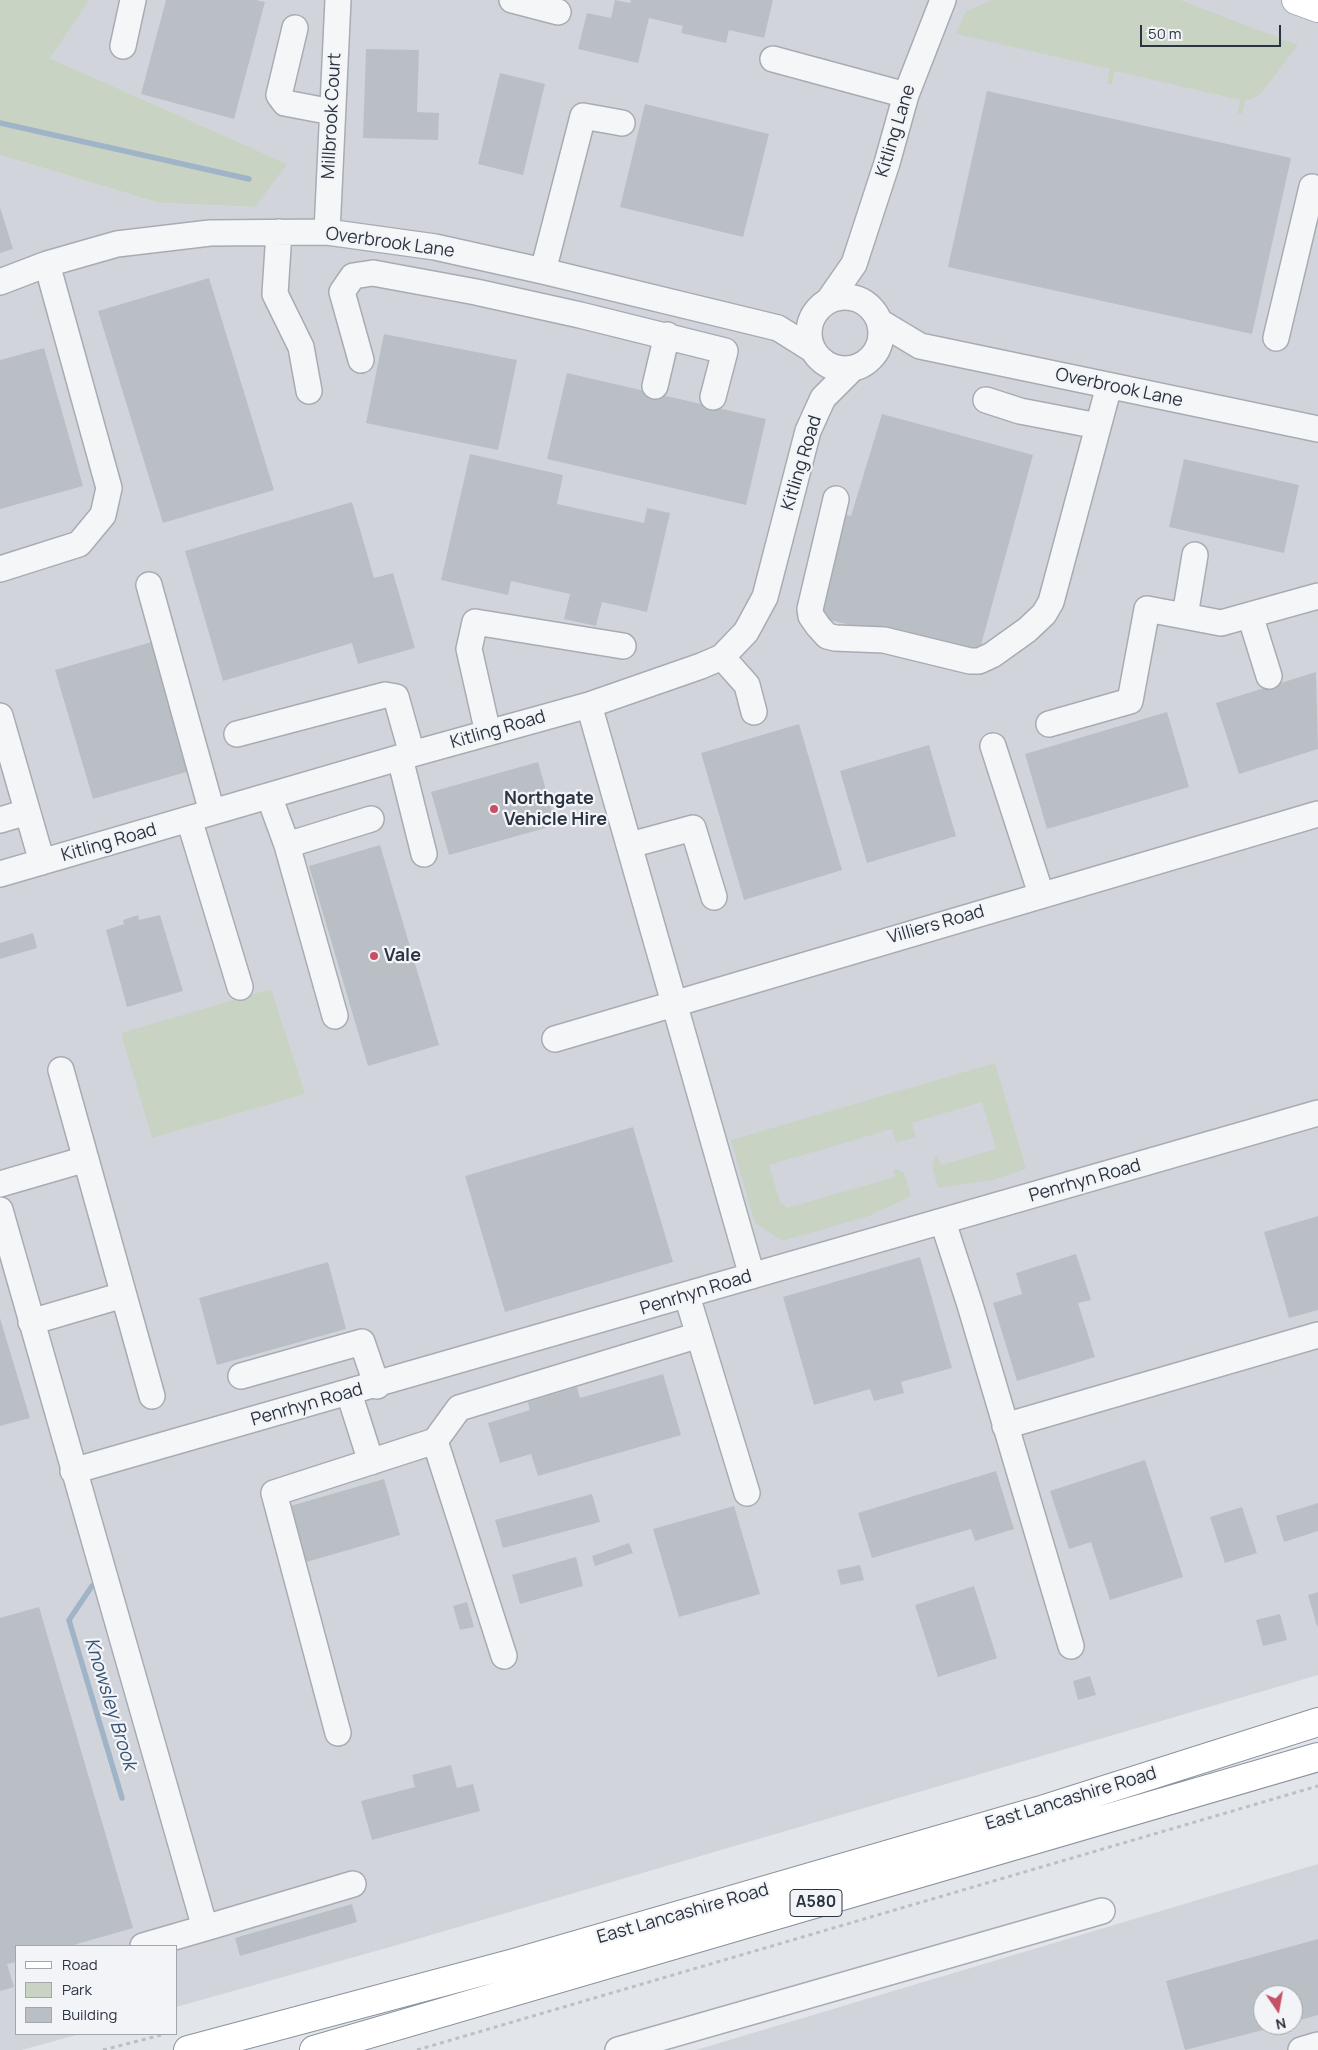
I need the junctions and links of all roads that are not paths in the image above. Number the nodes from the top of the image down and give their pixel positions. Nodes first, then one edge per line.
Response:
1 (133, 0) edge
2 (338, 0) edge
3 (512, 0) edge
4 (943, 0) edge
5 (1296, 0) edge
6 (1318, 8) edge
7 (558, 12) dead end
8 (295, 28) dead end
9 (123, 46) dead end
10 (773, 59) dead end
11 (906, 95) junction
12 (332, 112) junction
13 (622, 123) dead end
14 (1318, 189) edge
15 (279, 232) junction
16 (327, 232) junction
17 (483, 258) junction
18 (47, 264) junction
19 (854, 264) junction
20 (544, 271) junction
21 (0, 282) edge
22 (476, 292) junction
23 (864, 302) junction
24 (821, 307) junction
25 (700, 309) junction
26 (880, 322) junction
27 (778, 328) junction
28 (678, 338) junction
29 (1276, 338) dead end
30 (920, 346) junction
31 (816, 354) junction
32 (361, 360) dead end
33 (863, 362) junction
34 (655, 386) dead end
35 (1109, 386) junction
36 (309, 391) dead end
37 (713, 397) dead end
38 (824, 398) junction
39 (986, 400) dead end
40 (1098, 426) junction
41 (1318, 429) edge
42 (836, 499) dead end
43 (1195, 555) dead end
44 (0, 569) edge
45 (149, 584) dead end
46 (1318, 596) edge
47 (1250, 615) junction
48 (1185, 616) junction
49 (622, 646) dead end
50 (722, 657) junction
51 (1269, 676) dead end
52 (589, 705) junction
53 (754, 712) dead end
54 (0, 716) edge
55 (1049, 724) dead end
56 (488, 733) junction
57 (236, 734) dead end
58 (993, 746) dead end
59 (406, 756) junction
60 (269, 796) junction
61 (27, 812) junction
62 (1318, 814) edge
63 (201, 816) junction
64 (371, 819) dead end
65 (0, 820) edge
66 (287, 845) junction
67 (630, 845) junction
68 (424, 854) dead end
69 (42, 862) junction
70 (0, 874) edge
71 (1041, 894) junction
72 (714, 897) dead end
73 (240, 987) dead end
74 (674, 1003) junction
75 (335, 1016) dead end
76 (554, 1038) dead end
77 (61, 1070) dead end
78 (1318, 1113) edge
79 (86, 1159) junction
80 (0, 1184) edge
81 (0, 1210) edge
82 (943, 1222) junction
83 (752, 1276) junction
84 (123, 1295) junction
85 (687, 1296) junction
86 (31, 1322) junction
87 (699, 1335) junction
88 (1318, 1335) edge
89 (241, 1376) dead end
90 (377, 1386) junction
91 (349, 1393) junction
92 (152, 1396) dead end
93 (1005, 1426) junction
94 (435, 1441) junction
95 (371, 1462) junction
96 (73, 1471) junction
97 (747, 1493) dead end
98 (1071, 1646) dead end
99 (504, 1656) dead end
100 (1318, 1722) edge
101 (338, 1733) dead end
102 (1318, 1757) edge
103 (353, 1884) dead end
104 (1102, 1911) dead end
105 (205, 1928) junction
106 (146, 1945) edge
107 (1318, 2045) edge
108 (188, 2050) edge
109 (314, 2050) edge
110 (618, 2050) edge
111 (1301, 2050) edge

1 - 9 street
2 - 12 street, Millbrook Court
3 - 7 street
4 - 11 street, Kitling Lane
5 - 6 main road
8 - 12 street
10 - 11 street
11 - 19 street, Kitling Lane
12 - 16 street, Millbrook Court
13 - 20 street
14 - 29 street
15 - 16 street, Overbrook Lane
15 - 18 street, Overbrook Lane
15 - 36 street
16 - 17 street, Overbrook Lane
17 - 20 street, Overbrook Lane
17 - 22 street
18 - 21 street, Overbrook Lane
18 - 44 street
19 - 23 street
19 - 24 street, Kitling Lane
20 - 25 street, Overbrook Lane
22 - 28 street
22 - 32 street
23 - 24 street
23 - 26 street
24 - 27 street
24 - 31 street
25 - 27 street, Overbrook Lane
25 - 28 street
26 - 30 street, Overbrook Lane
26 - 33 street
27 - 31 street, Overbrook Lane
28 - 34 street
28 - 37 street
30 - 33 street, Overbrook Lane
30 - 35 street, Overbrook Lane
31 - 33 street
31 - 38 street, Kitling Road
33 - 38 street, Kitling Road
35 - 40 street
35 - 41 street, Overbrook Lane
38 - 50 street, Kitling Road
39 - 40 street
40 - 42 street
43 - 48 street
45 - 63 street
46 - 47 street
47 - 48 street
47 - 51 street
48 - 55 street
49 - 56 street
50 - 52 street, Kitling Road
50 - 53 street
52 - 56 street, Kitling Road
52 - 67 street
54 - 61 street
56 - 59 street, Kitling Road
57 - 59 street
58 - 71 street
59 - 60 street, Kitling Road
59 - 68 street
60 - 63 street, Kitling Road
60 - 66 street
61 - 65 street
61 - 69 street
62 - 71 street, Villiers Road
63 - 69 street, Kitling Road
63 - 73 street
64 - 66 street
66 - 75 street
67 - 72 street
67 - 74 street
69 - 70 street, Kitling Road
71 - 74 street, Villiers Road
74 - 76 street, Villiers Road
74 - 83 street
77 - 79 street
78 - 82 street, Penrhyn Road
79 - 80 street
79 - 84 street
81 - 86 street
82 - 83 street, Penrhyn Road
82 - 93 street
83 - 85 street, Penrhyn Road
84 - 86 street
84 - 92 street
85 - 87 street
85 - 90 street, Penrhyn Road
86 - 96 street
87 - 94 street
87 - 97 street
88 - 93 street
89 - 90 street
90 - 91 street, Penrhyn Road
91 - 95 street
91 - 96 street, Penrhyn Road
93 - 98 street
94 - 95 street
94 - 99 street
95 - 101 street
96 - 105 street
100 - 108 main road, East Lancashire Road / A580
102 - 109 main road, East Lancashire Road / A580
103 - 105 street
104 - 110 street
105 - 106 street
107 - 111 street

